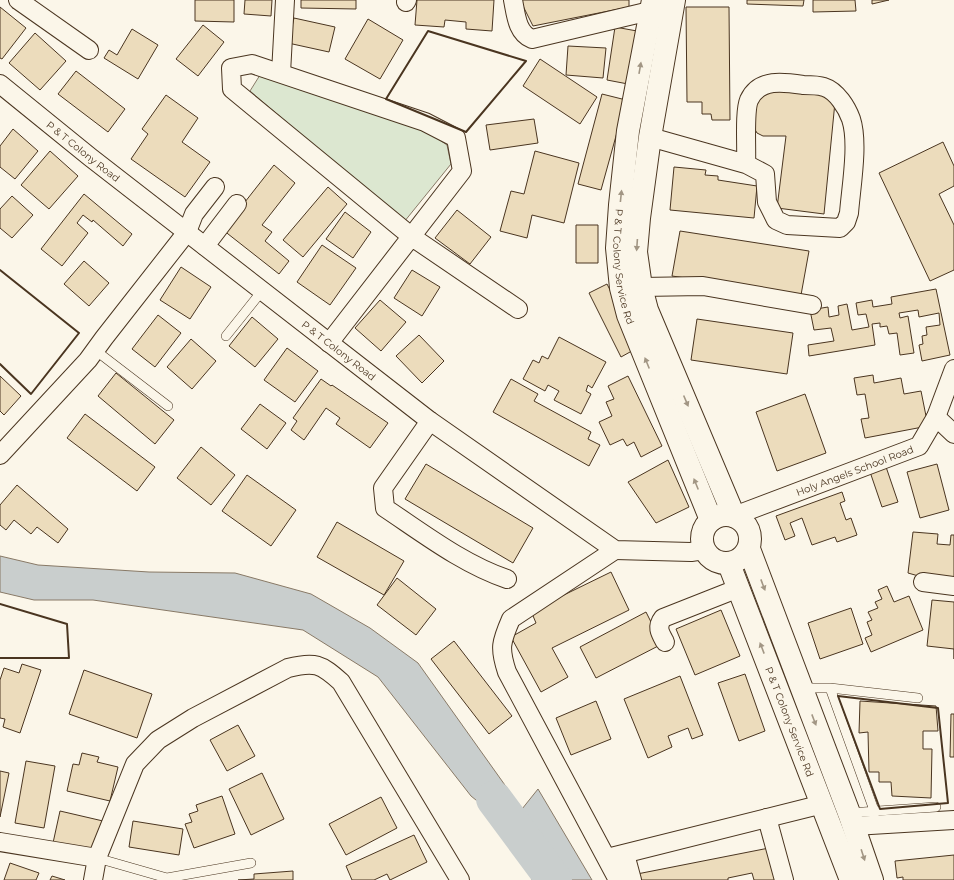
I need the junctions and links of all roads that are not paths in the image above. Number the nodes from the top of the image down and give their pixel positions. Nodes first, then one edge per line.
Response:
1 (18, 0) edge
2 (285, 0) edge
3 (513, 0) edge
4 (651, 6) edge
5 (673, 6) edge
6 (89, 50) dead end
7 (281, 73) junction
8 (0, 84) edge
9 (650, 137) junction
10 (746, 164) junction
11 (215, 187) dead end
12 (237, 204) dead end
13 (187, 232) junction
14 (412, 237) junction
15 (205, 246) junction
16 (641, 287) junction
17 (262, 291) junction
18 (812, 305) dead end
19 (518, 309) dead end
20 (226, 336) dead end
21 (329, 343) junction
22 (95, 350) junction
23 (954, 369) edge
24 (168, 406) dead end
25 (936, 417) junction
26 (430, 421) junction
27 (954, 434) edge
28 (0, 455) edge
29 (734, 516) junction
30 (711, 520) junction
31 (749, 549) junction
32 (615, 550) junction
33 (704, 550) junction
34 (729, 564) junction
35 (507, 579) dead end
36 (924, 582) dead end
37 (954, 586) edge
38 (739, 588) junction
39 (665, 642) dead end
40 (802, 688) junction
41 (830, 688) junction
42 (918, 698) dead end
43 (936, 807) dead end
44 (826, 812) junction
45 (874, 813) junction
46 (767, 818) junction
47 (851, 819) junction
48 (954, 820) edge
49 (0, 842) edge
50 (625, 854) junction
51 (97, 858) junction
52 (607, 858) junction
53 (251, 863) dead end
54 (94, 880) edge
55 (460, 880) edge
56 (618, 880) edge
57 (632, 880) edge
58 (784, 880) edge
59 (851, 880) edge
60 (872, 880) edge

1 - 6 street
2 - 7 street
3 - 4 street
4 - 5 street
30 -> 4 street, P & T Colony Service Rd
5 - 9 street
7 - 14 street
7 - 14 street
8 - 13 street, P & T Colony Road
9 - 10 street
9 -> 16 street
10 - 10 street
11 - 13 street
12 - 15 street
13 - 15 street, P & T Colony Road
13 - 22 street
14 - 19 street
14 - 21 street
15 - 17 street, P & T Colony Road
16 - 18 street
16 -> 29 street
17 - 20 lane
17 - 21 street, P & T Colony Road
21 - 26 street, P & T Colony Road
22 - 24 lane
22 - 28 street
23 - 25 street, Holy Angels School Road
25 - 27 street
25 - 29 street, Holy Angels School Road
26 - 32 street, P & T Colony Road
26 - 35 street
29 - 30 street
29 - 31 street
30 - 33 street
31 - 34 street
31 -> 40 street
32 - 33 street
32 - 52 street
33 - 34 street
34 - 38 street, P & T Colony Service Rd
36 - 37 street
38 - 39 street
44 -> 38 street, P & T Colony Service Rd
40 - 41 lane
40 -> 47 street
41 - 42 lane
41 - 45 lane
43 - 45 lane
44 - 46 street
44 - 47 street
44 - 59 street, P & T Colony Service Rd
45 - 47 lane
46 - 50 street
46 - 58 street
47 - 48 street
47 -> 60 street
49 - 51 street
50 - 52 street
50 - 57 street
51 - 53 lane
51 - 54 street
51 - 55 street
52 - 56 street

